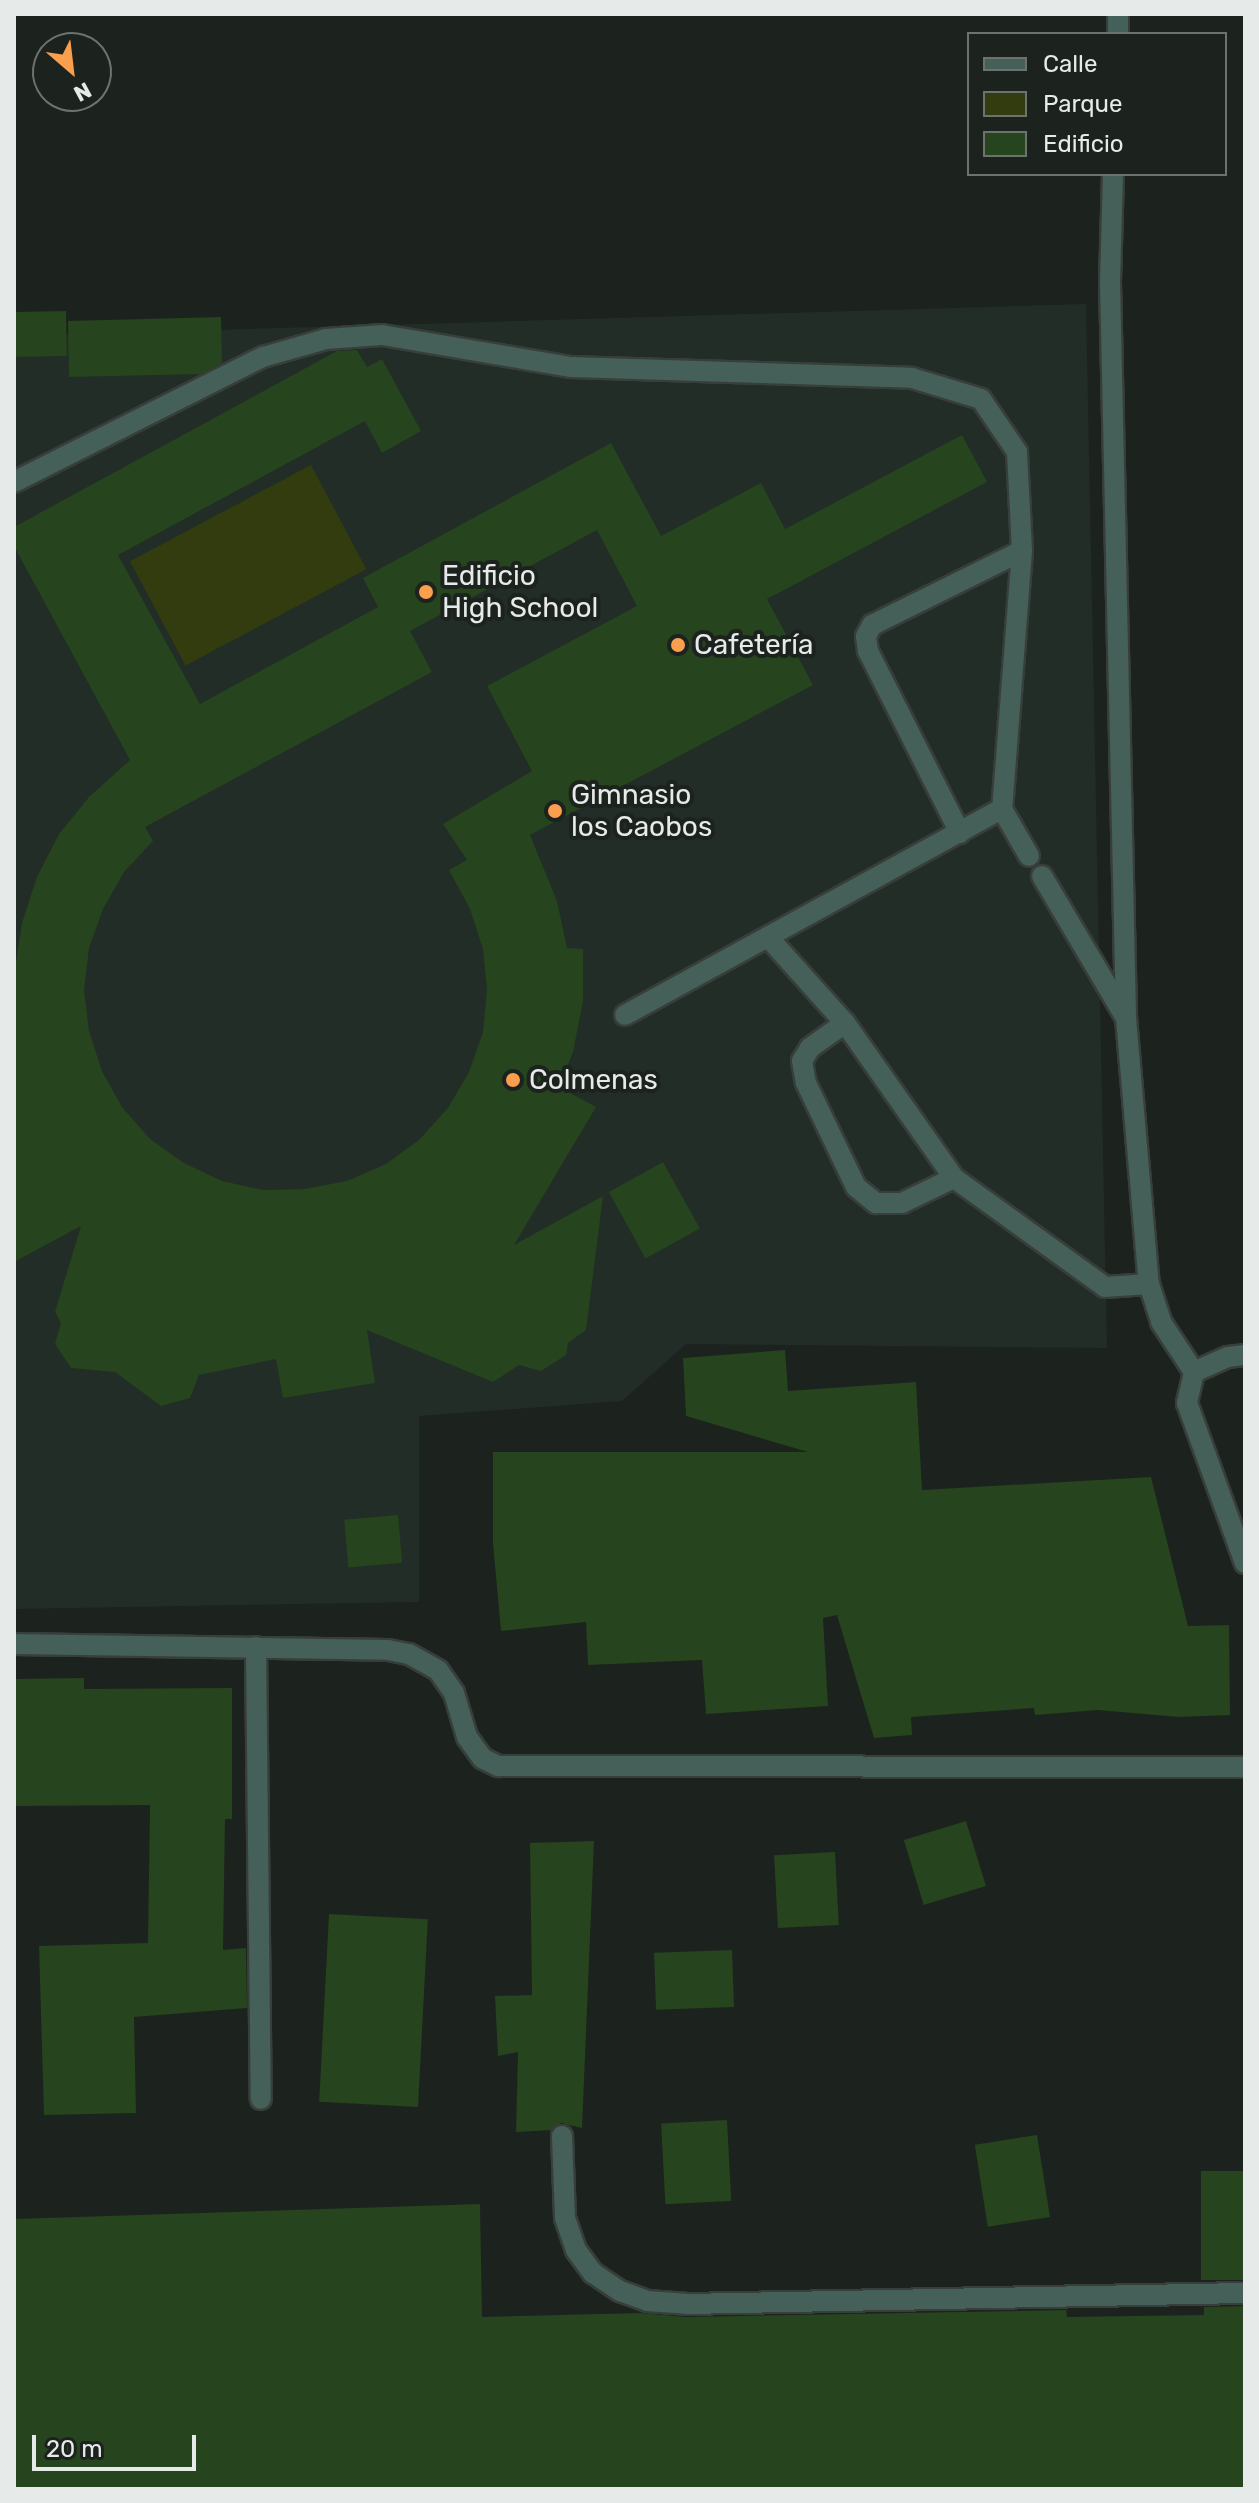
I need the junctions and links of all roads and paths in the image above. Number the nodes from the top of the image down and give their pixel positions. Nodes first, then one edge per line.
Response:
1 (1113, 176) edge
2 (14, 482) edge
3 (1022, 551) junction
4 (1002, 809) junction
5 (960, 833) junction
6 (1029, 856) dead end
7 (1042, 876) dead end
8 (768, 937) junction
9 (625, 1015) dead end
10 (1126, 1018) junction
11 (845, 1023) junction
12 (954, 1178) junction
13 (1149, 1284) junction
14 (1245, 1355) edge
15 (1194, 1372) junction
16 (1245, 1563) edge
17 (14, 1644) edge
18 (256, 1647) junction
19 (1245, 1767) edge
20 (261, 2099) dead end
21 (562, 2136) dead end
22 (1245, 2293) edge

1 - 10 street
2 - 3 street
3 - 4 street
3 - 5 street
4 - 5 street
4 - 6 street
5 - 8 street
7 - 10 street
8 - 9 street
8 - 11 street
10 - 13 street
11 - 12 street
11 - 12 street
12 - 13 street
13 - 15 street
14 - 15 street
15 - 16 street
17 - 18 street
18 - 19 street
18 - 20 street
21 - 22 street

